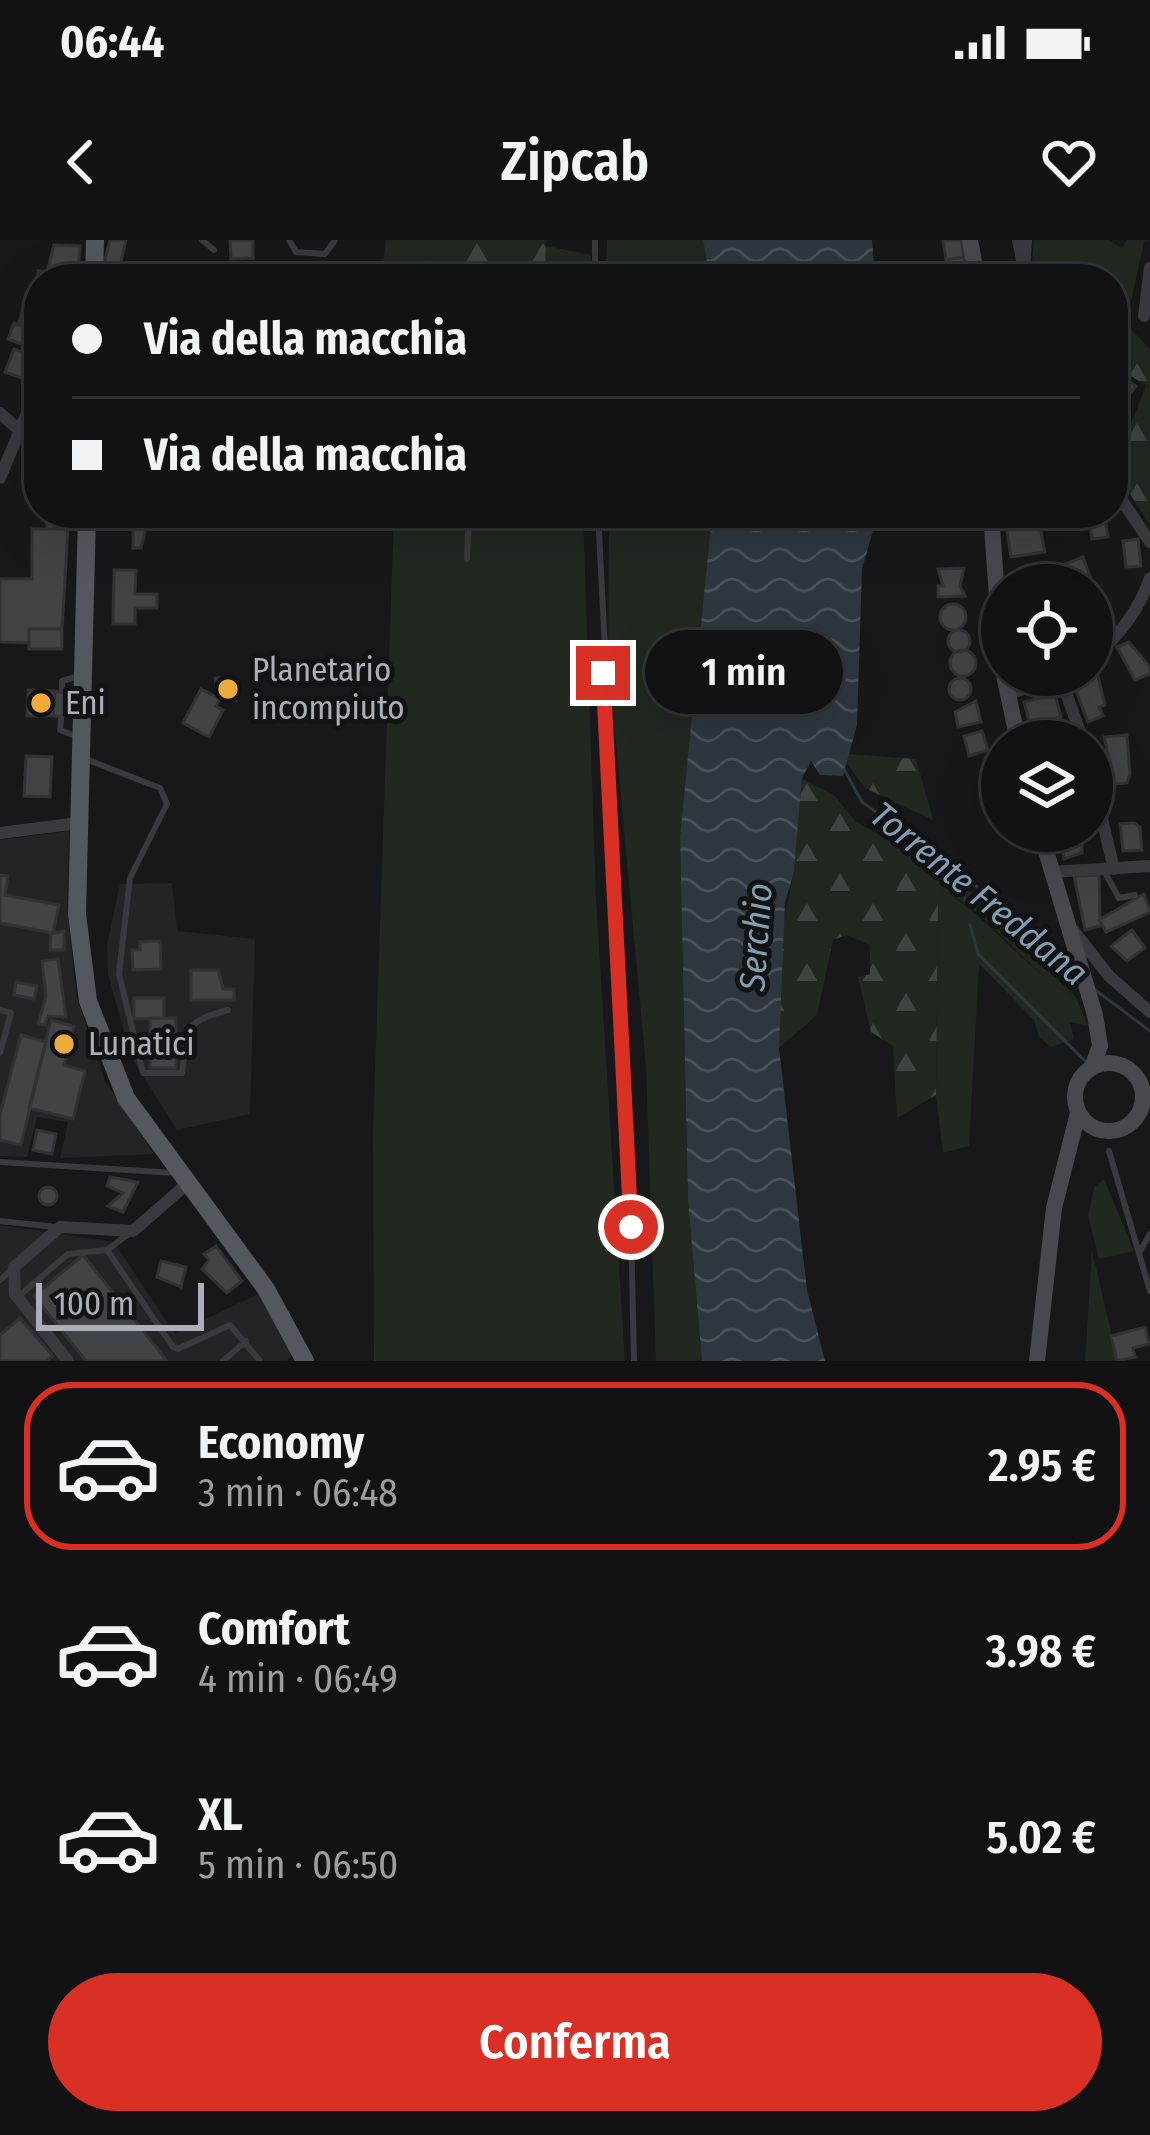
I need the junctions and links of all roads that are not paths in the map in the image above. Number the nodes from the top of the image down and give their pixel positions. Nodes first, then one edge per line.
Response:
1 (202, 240) edge
2 (289, 240) edge
3 (335, 240) edge
4 (214, 250) dead end
5 (1150, 268) edge
6 (1144, 316) dead end
7 (0, 413) edge
8 (24, 420) edge
9 (20, 430) junction
10 (0, 476) edge
11 (1128, 510) edge
12 (87, 528) edge
13 (468, 528) edge
14 (599, 528) edge
15 (992, 528) edge
16 (1150, 542) edge
17 (467, 559) dead end
18 (995, 564) edge
19 (1150, 578) edge
20 (1113, 639) edge
21 (82, 675) junction
22 (62, 691) dead end
23 (61, 717) dead end
24 (80, 747) junction
25 (78, 823) junction
26 (0, 833) edge
27 (1046, 852) edge
28 (1105, 852) edge
29 (1150, 866) edge
30 (1108, 869) junction
31 (1052, 872) junction
32 (1135, 895) dead end
33 (1083, 965) junction
34 (0, 1010) edge
35 (228, 1010) dead end
36 (1150, 1012) edge
37 (1095, 1015) junction
38 (0, 1053) edge
39 (1092, 1067) junction
40 (1126, 1067) junction
41 (1146, 1091) edge
42 (1078, 1113) junction
43 (1141, 1120) edge
44 (1107, 1132) junction
45 (1109, 1151) dead end
46 (0, 1162) edge
47 (1067, 1169) junction
48 (183, 1178) junction
49 (0, 1221) edge
50 (60, 1227) junction
51 (133, 1231) junction
52 (1150, 1234) edge
53 (107, 1250) junction
54 (1139, 1253) junction
55 (14, 1267) junction
56 (0, 1280) edge
57 (1150, 1291) edge
58 (18, 1298) junction
59 (246, 1341) junction
60 (173, 1347) junction
61 (62, 1359) edge
62 (180, 1361) edge
63 (223, 1361) edge
64 (260, 1361) edge
65 (305, 1361) edge
66 (634, 1361) edge
67 (1037, 1361) edge

1 - 4 lane
2 - 3 lane
5 - 6 street
7 - 9 street
8 - 9 street
9 - 10 street
11 - 16 street
12 - 21 main road
13 - 17 lane
14 - 66 lane
15 - 18 main road
19 - 20 street
21 - 22 lane
21 - 24 main road
23 - 24 lane
24 - 25 main road
24 - 35 lane
25 - 26 street
25 - 48 main road
27 - 31 main road
28 - 30 street
29 - 30 street
30 - 31 street
30 - 32 lane
31 - 33 main road
33 - 36 street
33 - 37 main road
34 - 38 lane
37 - 39 main road
37 - 40 main road
39 - 40 main road
39 - 42 main road
40 - 41 main road
41 - 43 main road
42 - 44 main road
42 - 47 main road
43 - 44 main road
44 - 47 main road
45 - 54 lane
46 - 48 lane
47 - 67 main road
48 - 51 street
48 - 65 main road
49 - 50 lane
50 - 51 street
50 - 55 street
51 - 53 lane
52 - 54 lane
53 - 58 lane
53 - 60 lane
54 - 57 lane
55 - 56 lane
55 - 58 street
58 - 61 street
59 - 60 lane
59 - 63 lane
59 - 64 lane
60 - 62 lane

